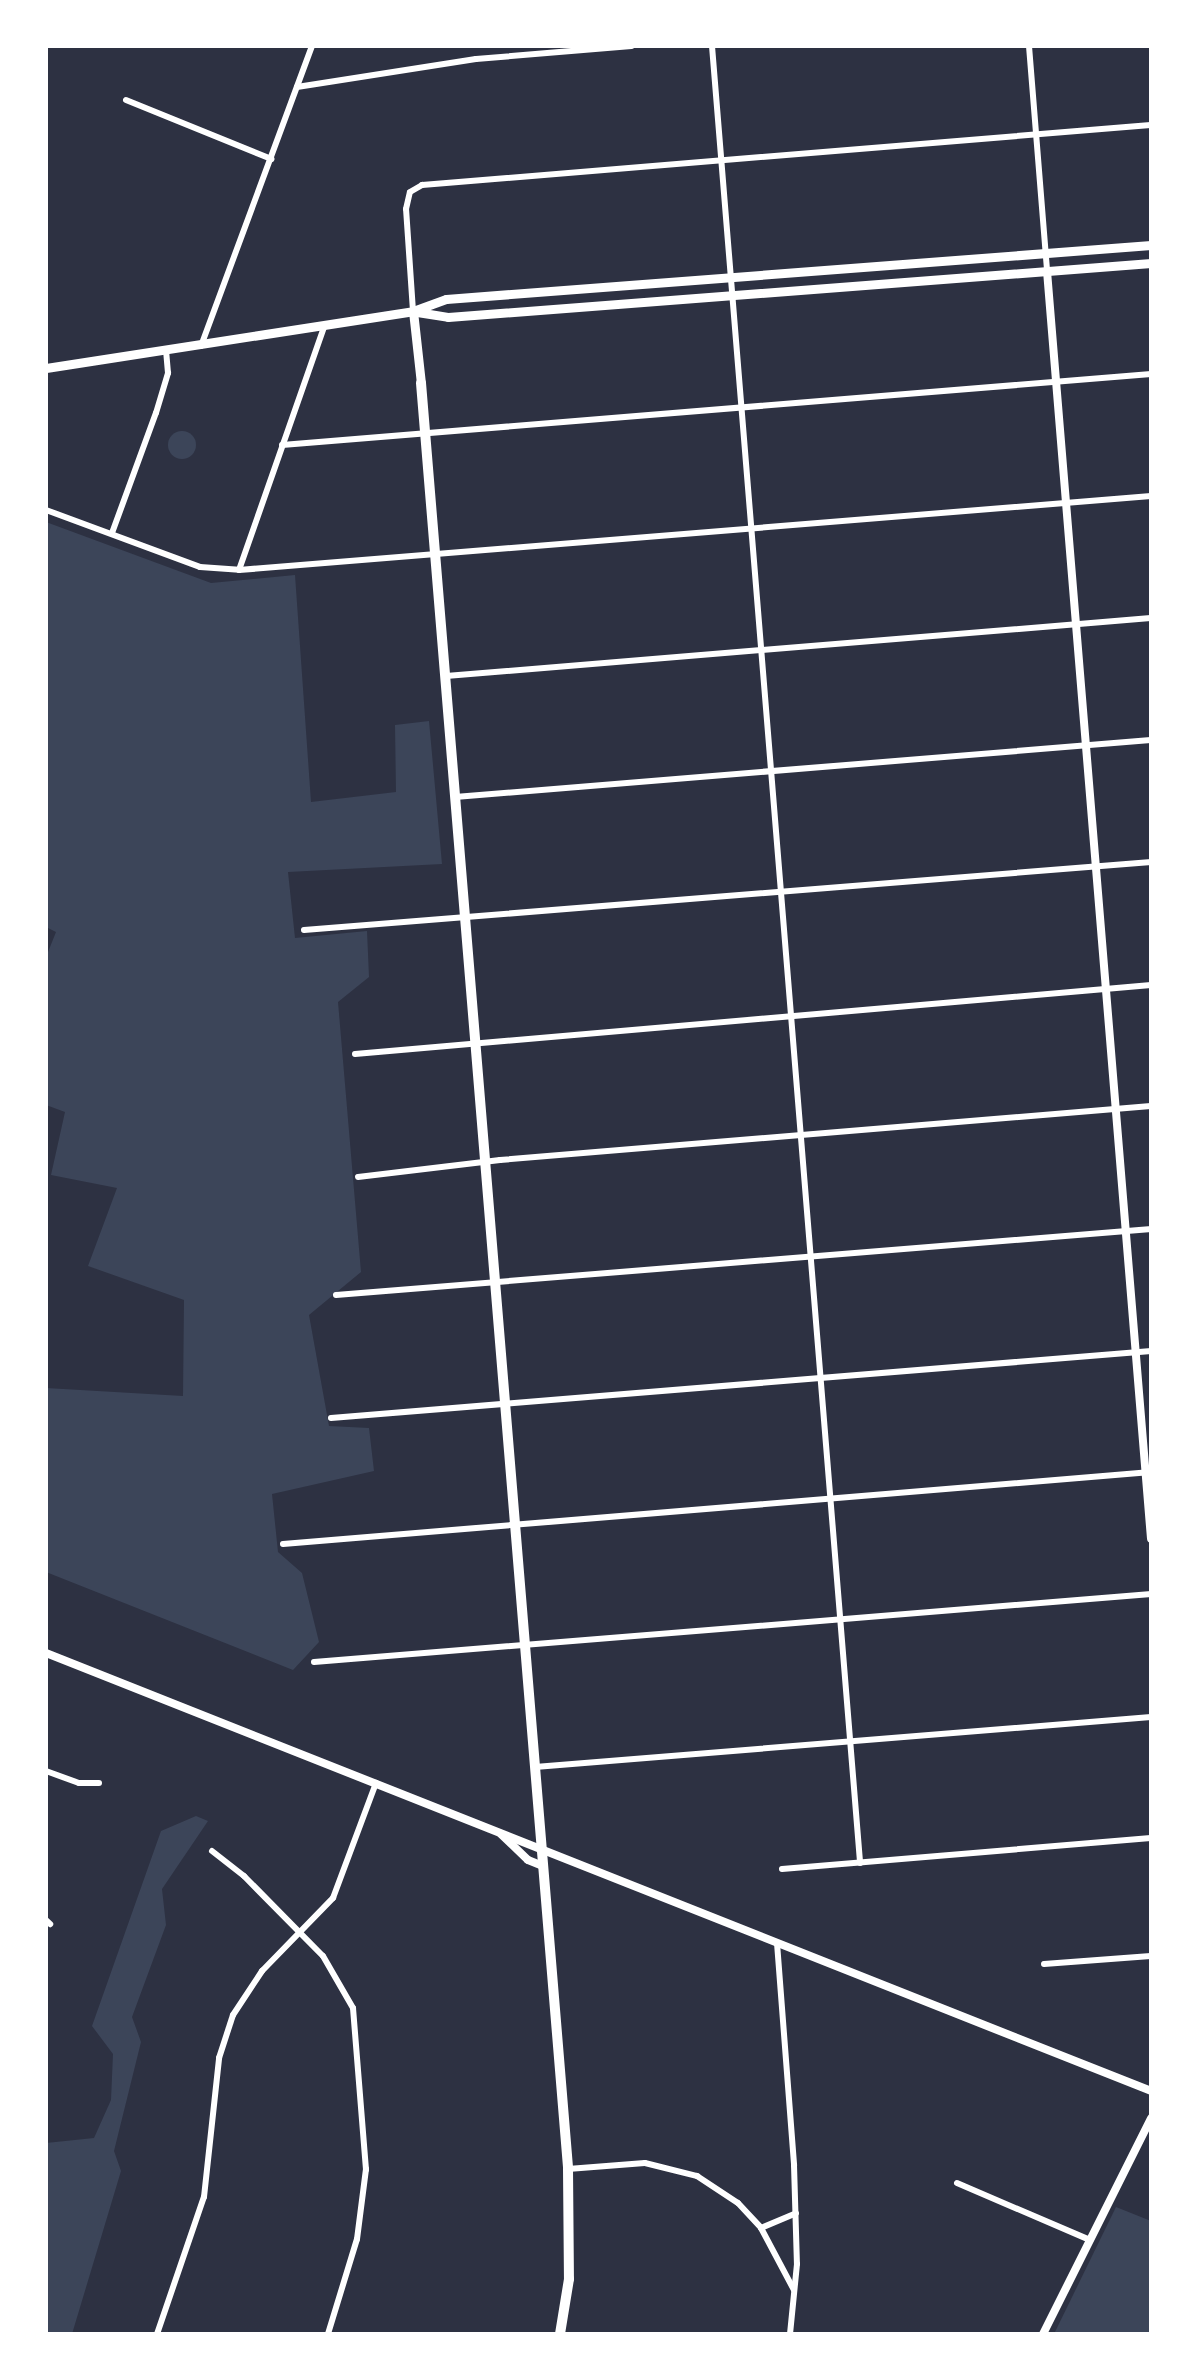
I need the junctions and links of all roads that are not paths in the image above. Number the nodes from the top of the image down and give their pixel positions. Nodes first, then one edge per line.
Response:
1 (312, 46) edge
2 (631, 46) edge
3 (712, 46) edge
4 (1029, 46) edge
5 (297, 87) junction
6 (126, 100) dead end
7 (1151, 125) edge
8 (1036, 135) junction
9 (271, 159) junction
10 (722, 160) junction
11 (1151, 245) edge
12 (1045, 253) junction
13 (1151, 263) edge
14 (1047, 271) junction
15 (731, 278) junction
16 (733, 297) junction
17 (413, 311) junction
18 (325, 324) junction
19 (201, 346) junction
20 (166, 351) junction
21 (46, 368) edge
22 (1151, 374) edge
23 (1056, 382) junction
24 (421, 383) joint
25 (741, 408) junction
26 (425, 434) junction
27 (282, 445) junction
28 (1151, 496) edge
29 (1066, 503) junction
30 (46, 510) edge
31 (752, 529) junction
32 (112, 533) junction
33 (436, 555) junction
34 (239, 570) junction
35 (1151, 618) edge
36 (1076, 625) junction
37 (761, 651) junction
38 (446, 676) junction
39 (1151, 740) edge
40 (1086, 746) junction
41 (771, 771) junction
42 (455, 797) junction
43 (1151, 862) edge
44 (1096, 866) junction
45 (782, 892) junction
46 (465, 918) junction
47 (304, 930) dead end
48 (1151, 985) edge
49 (1106, 989) junction
50 (791, 1014) junction
51 (475, 1041) junction
52 (355, 1054) dead end
53 (1151, 1106) edge
54 (1116, 1109) junction
55 (801, 1135) junction
56 (486, 1162) junction
57 (358, 1177) dead end
58 (1151, 1229) edge
59 (1126, 1231) junction
60 (812, 1256) junction
61 (496, 1283) junction
62 (336, 1295) dead end
63 (1151, 1351) edge
64 (1136, 1353) junction
65 (821, 1378) junction
66 (509, 1402) junction
67 (331, 1418) dead end
68 (1148, 1472) edge
69 (831, 1498) junction
70 (519, 1525) junction
71 (1151, 1539) edge
72 (283, 1544) dead end
73 (1151, 1594) edge
74 (841, 1620) junction
75 (529, 1646) junction
76 (46, 1653) edge
77 (314, 1662) dead end
78 (1151, 1717) edge
79 (851, 1741) junction
80 (535, 1767) junction
81 (46, 1771) edge
82 (99, 1783) dead end
83 (376, 1783) junction
84 (498, 1831) junction
85 (1151, 1838) edge
86 (541, 1847) junction
87 (212, 1851) dead end
88 (860, 1863) junction
89 (543, 1866) junction
90 (782, 1869) dead end
91 (301, 1932) junction
92 (777, 1943) junction
93 (1151, 1956) edge
94 (1044, 1964) dead end
95 (1151, 2091) edge
96 (1151, 2118) edge
97 (568, 2169) junction
98 (957, 2183) dead end
99 (796, 2213) junction
100 (761, 2228) junction
101 (1090, 2240) junction
102 (794, 2290) junction
103 (157, 2334) edge
104 (328, 2334) edge
105 (560, 2334) edge
106 (790, 2334) edge
107 (1043, 2334) edge

1 - 5 street
2 - 5 street
3 - 10 street
4 - 8 street
5 - 9 street
6 - 9 street
7 - 8 street
8 - 10 street
8 - 12 street
9 - 19 street
10 - 15 street
10 - 17 street
11 - 12 main road
12 - 14 street
12 - 15 main road
13 - 14 main road
14 - 16 main road
14 - 23 street
15 - 16 street
15 - 17 main road
16 - 17 main road
16 - 25 street
17 - 18 main road
17 - 24 main road
18 - 19 main road
18 - 27 street
19 - 20 main road
20 - 21 main road
20 - 32 street
22 - 23 street
23 - 25 street
23 - 29 street
24 - 26 main road
25 - 26 street
25 - 31 street
26 - 27 street
26 - 33 main road
27 - 34 street
28 - 29 street
29 - 31 street
29 - 36 street
30 - 32 street
31 - 33 street
31 - 37 street
32 - 34 street
33 - 34 street
33 - 38 main road
35 - 36 street
36 - 37 street
36 - 40 street
37 - 38 street
37 - 41 street
38 - 42 main road
39 - 40 street
40 - 41 street
40 - 44 street
41 - 42 street
41 - 45 street
42 - 46 main road
43 - 44 street
44 - 45 street
44 - 49 street
45 - 46 street
45 - 50 street
46 - 47 street
46 - 51 main road
48 - 49 street
49 - 50 street
49 - 54 street
50 - 51 street
50 - 55 street
51 - 52 street
51 - 56 main road
53 - 54 street
54 - 55 street
54 - 59 street
55 - 56 street
55 - 60 street
56 - 57 street
56 - 61 main road
58 - 59 street
59 - 60 street
59 - 64 street
60 - 61 street
60 - 65 street
61 - 62 street
61 - 66 main road
63 - 64 street
64 - 65 street
64 - 68 street
65 - 66 street
65 - 69 street
66 - 67 street
66 - 70 main road
68 - 69 street
68 - 71 street
69 - 70 street
69 - 74 street
70 - 72 street
70 - 75 main road
73 - 74 street
74 - 75 street
74 - 79 street
75 - 77 street
75 - 80 main road
76 - 83 street
78 - 79 street
79 - 80 street
79 - 88 street
80 - 86 main road
81 - 82 street
83 - 84 street
83 - 91 street
84 - 86 street
84 - 89 street
85 - 88 street
86 - 89 main road
86 - 92 street
87 - 91 street
88 - 90 street
89 - 97 main road
91 - 103 street
91 - 104 street
92 - 95 street
92 - 99 street
93 - 94 street
96 - 101 street
97 - 100 street
97 - 105 main road
98 - 101 street
99 - 100 street
99 - 102 street
100 - 102 street
101 - 107 street
102 - 106 street

